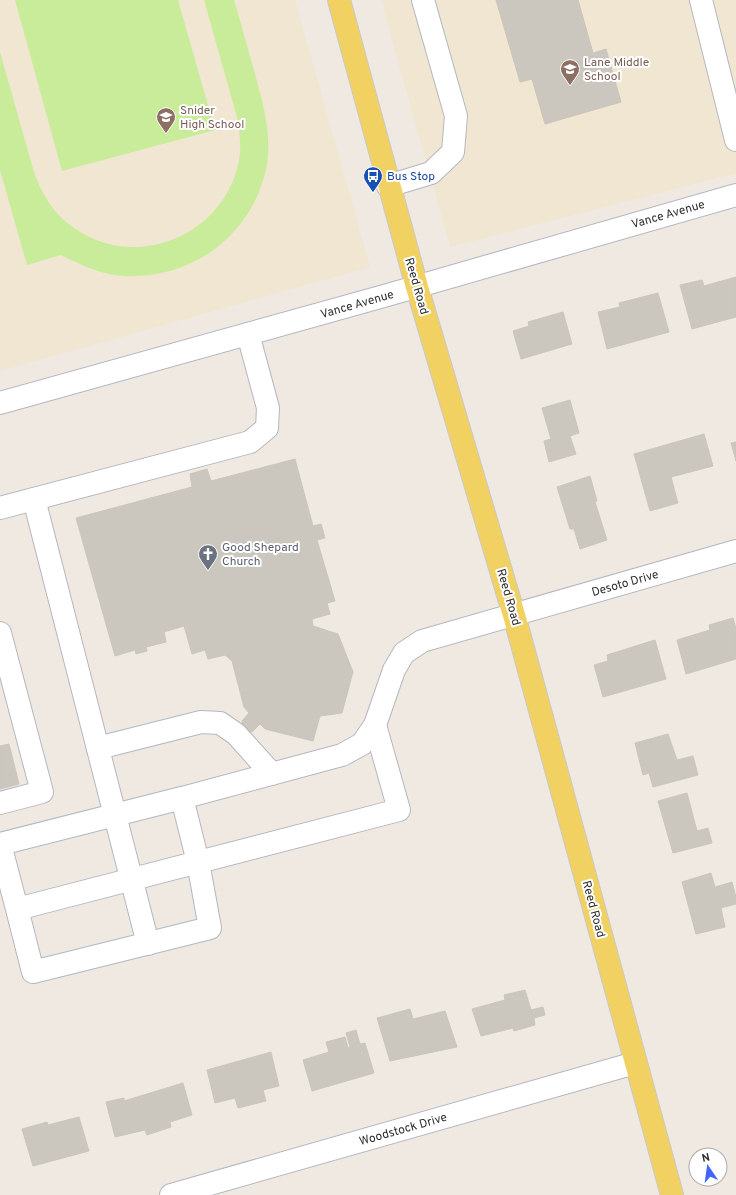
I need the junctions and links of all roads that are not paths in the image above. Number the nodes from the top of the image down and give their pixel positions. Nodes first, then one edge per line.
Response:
1 (339, 0) edge
2 (423, 0) edge
3 (701, 0) edge
4 (736, 140) edge
5 (388, 186) junction
6 (736, 195) edge
7 (417, 287) junction
8 (248, 334) junction
9 (0, 403) edge
10 (34, 499) junction
11 (0, 508) edge
12 (736, 551) edge
13 (514, 615) junction
14 (0, 633) edge
15 (375, 725) junction
16 (98, 748) junction
17 (272, 774) junction
18 (182, 798) junction
19 (0, 803) edge
20 (116, 814) junction
21 (0, 843) edge
22 (198, 862) junction
23 (132, 879) junction
24 (17, 909) junction
25 (148, 944) junction
26 (635, 1063) junction
27 (220, 1188) edge
28 (171, 1195) edge
29 (672, 1195) edge

1 - 5 main road, Reed Road
2 - 5 street
3 - 4 street
5 - 7 main road, Reed Road
6 - 7 street, Vance Avenue
7 - 8 street, Vance Avenue
7 - 13 main road, Reed Road
8 - 9 street, Vance Avenue
8 - 10 street
10 - 11 street
10 - 16 street
12 - 13 street, Desoto Drive
13 - 15 street, Desoto Drive
13 - 26 main road, Reed Road
14 - 19 street
15 - 17 street, Desoto Drive
15 - 22 street
16 - 17 street
16 - 20 street
17 - 18 street, Desoto Drive
18 - 20 street, Desoto Drive
18 - 22 street
20 - 21 street, Desoto Drive
20 - 23 street
21 - 24 street
22 - 23 street
22 - 25 street
23 - 24 street
23 - 25 street
24 - 25 street
26 - 27 street, Woodstock Drive
26 - 29 main road, Reed Road
27 - 28 street, Woodstock Drive

